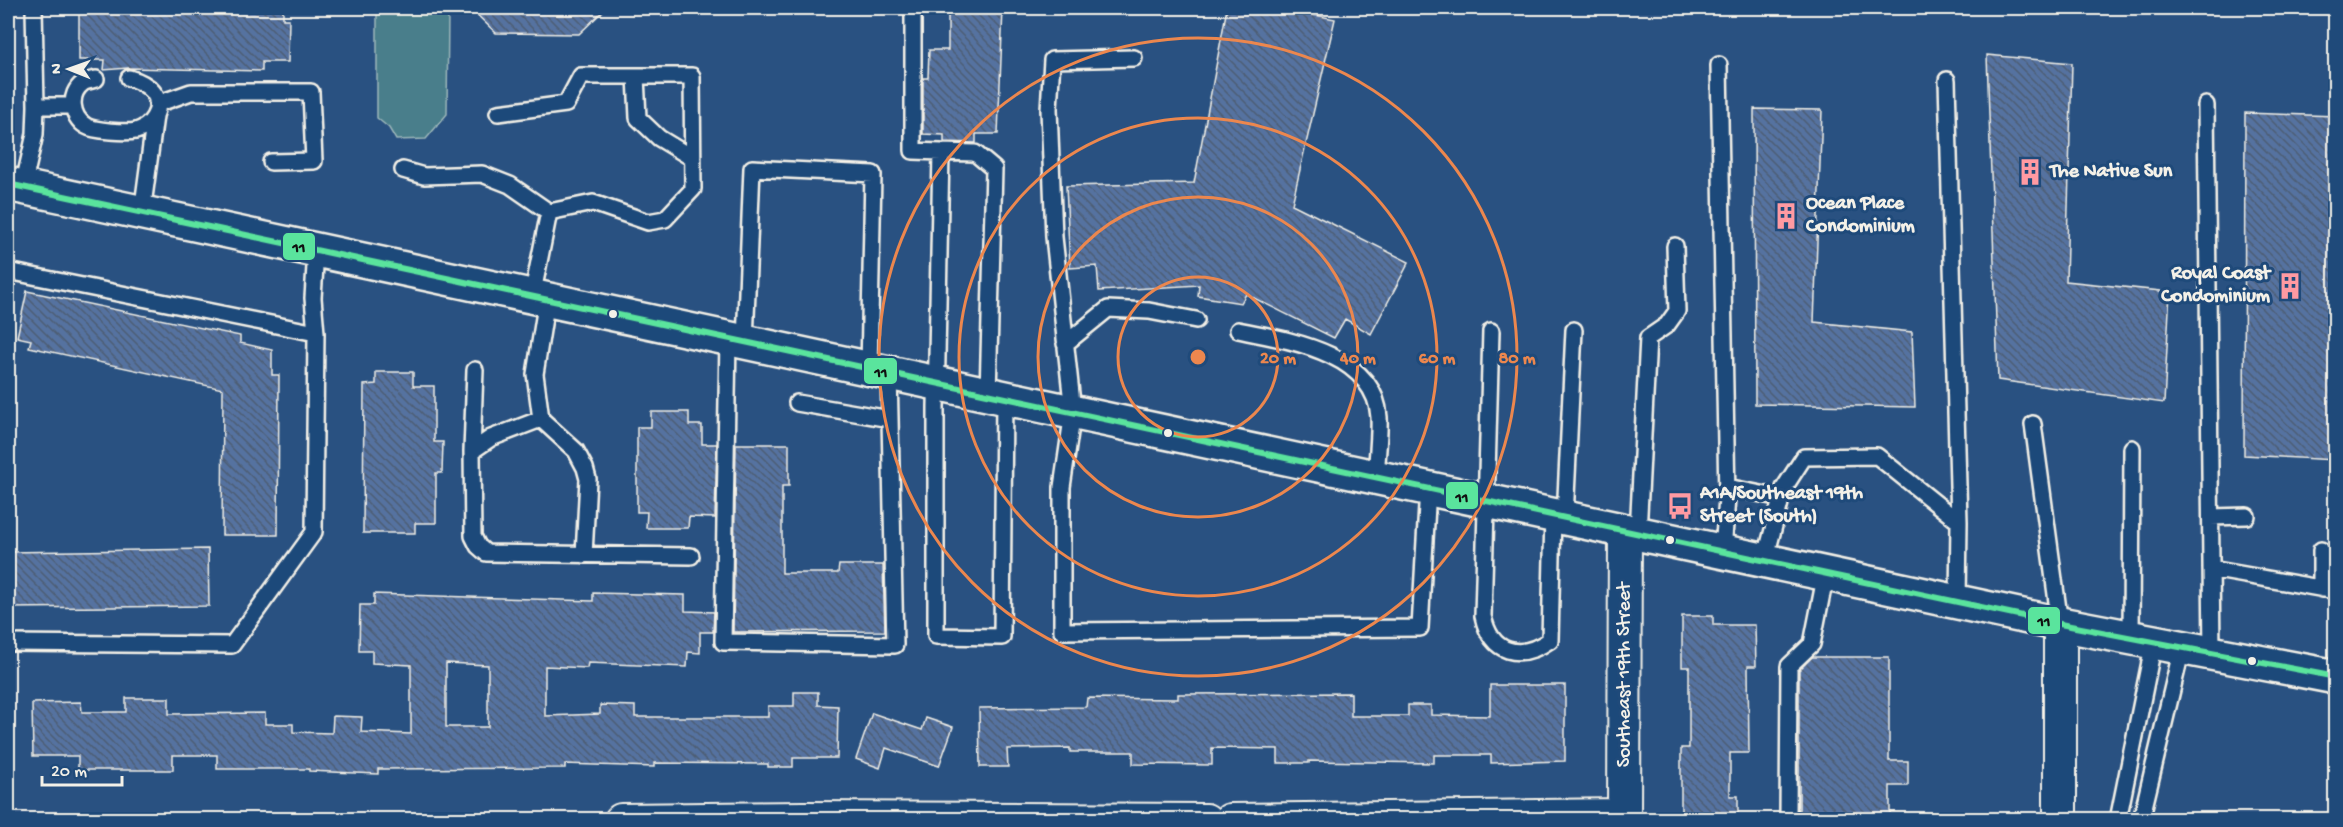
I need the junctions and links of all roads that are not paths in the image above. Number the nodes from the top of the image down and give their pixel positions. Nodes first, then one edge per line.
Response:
1 (34, 8) edge
2 (913, 8) edge
3 (1134, 58) dead end
4 (1719, 65) dead end
5 (636, 76) junction
6 (129, 78) dead end
7 (96, 79) dead end
8 (1947, 80) dead end
9 (2206, 105) dead end
10 (36, 106) junction
11 (73, 106) junction
12 (156, 110) junction
13 (498, 113) dead end
14 (941, 152) junction
15 (692, 158) junction
16 (271, 162) dead end
17 (403, 170) dead end
18 (15, 186) edge
19 (549, 212) junction
20 (142, 213) junction
21 (1675, 246) dead end
22 (316, 250) junction
23 (8, 271) edge
24 (539, 298) junction
25 (1196, 320) dead end
26 (1238, 330) dead end
27 (1574, 330) dead end
28 (1491, 331) dead end
29 (316, 333) junction
30 (736, 340) junction
31 (1065, 344) junction
32 (475, 370) dead end
33 (879, 371) junction
34 (936, 383) junction
35 (996, 396) junction
36 (797, 403) dead end
37 (1073, 412) junction
38 (541, 419) junction
39 (890, 419) junction
40 (2033, 424) dead end
41 (2132, 448) dead end
42 (472, 452) junction
43 (1376, 477) junction
44 (1727, 486) junction
45 (1428, 488) junction
46 (1781, 498) junction
47 (1486, 501) junction
48 (1559, 516) junction
49 (2247, 516) dead end
50 (2211, 517) junction
51 (1959, 522) junction
52 (1632, 532) junction
53 (2321, 549) dead end
54 (1723, 551) junction
55 (584, 555) junction
56 (691, 556) dead end
57 (1765, 560) junction
58 (2211, 569) junction
59 (1826, 573) junction
60 (2328, 590) edge
61 (1958, 601) junction
62 (2060, 624) junction
63 (8, 643) edge
64 (2170, 645) junction
65 (2336, 677) edge
66 (1624, 817) edge
67 (621, 819) edge
68 (804, 819) edge
69 (1206, 819) edge
70 (1230, 819) edge
71 (1788, 819) edge
72 (2060, 819) edge
73 (2118, 819) edge
74 (2141, 819) edge

1 - 10 lane
2 - 14 lane
3 - 31 lane
4 - 44 lane
5 - 13 lane
5 - 15 lane
5 - 15 lane
6 - 12 lane
7 - 11 lane
8 - 51 lane
9 - 50 lane
10 - 11 lane
10 - 18 lane
11 - 12 lane
12 - 16 lane
12 - 20 lane
14 - 34 lane
14 - 35 lane
15 - 19 lane
17 - 19 lane
18 - 20 main road
19 - 24 lane
20 - 22 main road
21 - 52 lane
22 - 24 main road
22 - 29 lane
23 - 29 lane
24 - 30 main road
24 - 38 lane
25 - 31 lane
26 - 43 lane
27 - 48 lane
28 - 47 lane
29 - 63 lane
30 - 33 main road
30 - 33 lane
30 - 39 lane
31 - 37 lane
32 - 42 lane
33 - 34 main road
33 - 39 lane
34 - 35 main road
34 - 35 lane
35 - 37 main road
36 - 39 lane
37 - 43 main road
37 - 45 lane
38 - 42 lane
38 - 55 lane
40 - 62 lane
41 - 64 lane
42 - 55 lane
43 - 45 main road
44 - 46 lane
44 - 54 lane
45 - 47 main road
46 - 51 lane
46 - 57 lane
47 - 48 main road
47 - 48 lane
48 - 52 main road
49 - 50 lane
50 - 58 lane
51 - 61 lane
52 - 54 main road
52 - 66 street, Southeast 19th Street
53 - 60 lane
54 - 57 main road
55 - 56 lane
57 - 59 main road
58 - 60 lane
58 - 64 lane
59 - 61 main road
59 - 71 lane
61 - 62 main road
62 - 64 main road
62 - 72 street
64 - 65 main road
64 - 73 lane
64 - 74 lane
66 - 70 street
67 - 68 street
68 - 69 street

